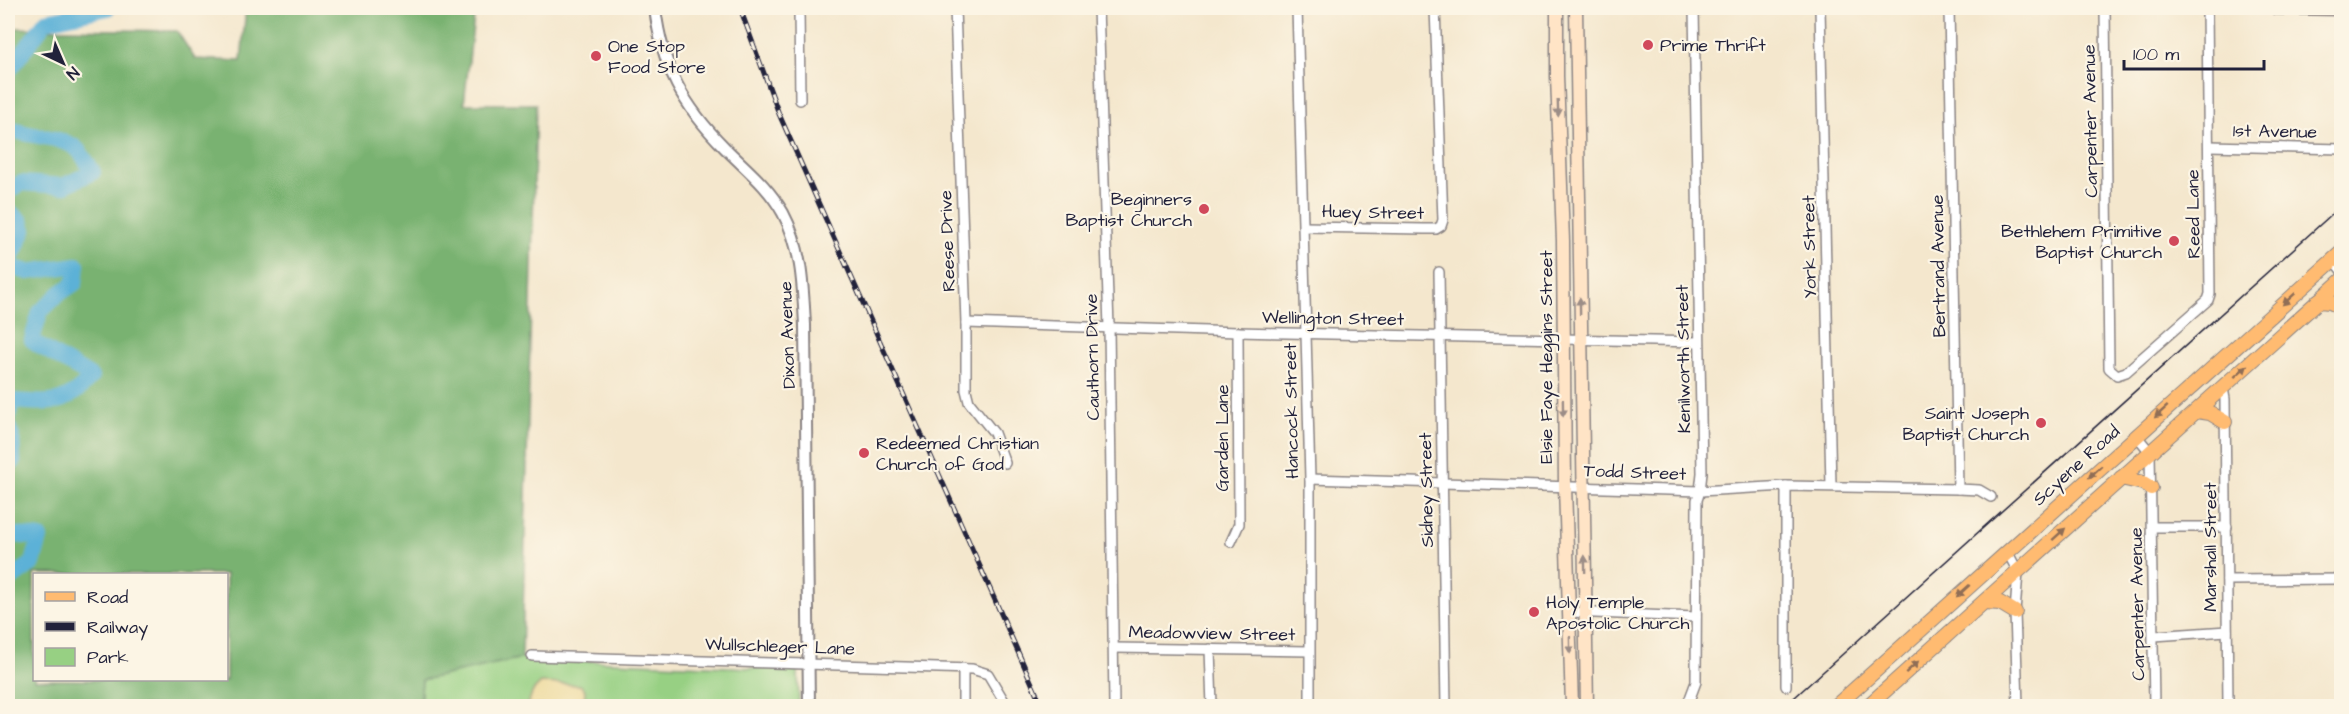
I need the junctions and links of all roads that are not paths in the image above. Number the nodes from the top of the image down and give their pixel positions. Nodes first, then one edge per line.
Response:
1 (655, 8) edge
2 (799, 8) edge
3 (955, 8) edge
4 (1098, 8) edge
5 (1297, 8) edge
6 (1435, 8) edge
7 (1557, 8) edge
8 (1576, 8) edge
9 (1694, 8) edge
10 (1821, 8) edge
11 (1949, 8) edge
12 (2105, 8) edge
13 (2207, 8) edge
14 (2276, 8) edge
15 (2342, 9) edge
16 (1577, 75) junction
17 (1557, 76) junction
18 (800, 100) dead end
19 (2209, 146) junction
20 (2342, 149) edge
21 (1304, 227) junction
22 (2338, 261) edge
23 (1439, 272) dead end
24 (2342, 280) edge
25 (2318, 301) junction
26 (2342, 308) edge
27 (966, 323) junction
28 (1109, 327) junction
29 (1238, 332) junction
30 (1306, 332) junction
31 (1439, 337) junction
32 (1562, 338) junction
33 (1580, 340) junction
34 (1698, 342) junction
35 (2117, 375) joint
36 (2223, 388) junction
37 (2197, 411) junction
38 (2226, 422) junction
39 (2136, 435) junction
40 (2150, 452) junction
41 (1005, 463) dead end
42 (2121, 478) junction
43 (1310, 479) junction
44 (1443, 482) junction
45 (1565, 486) junction
46 (1786, 486) junction
47 (1832, 486) junction
48 (1584, 487) junction
49 (2151, 488) junction
50 (1958, 489) junction
51 (1700, 491) junction
52 (1991, 497) dead end
53 (2152, 527) junction
54 (2227, 527) junction
55 (1231, 542) dead end
56 (2007, 551) junction
57 (2018, 572) junction
58 (2342, 579) edge
59 (2227, 580) junction
60 (1984, 602) junction
61 (1569, 612) junction
62 (2015, 612) junction
63 (1586, 613) junction
64 (1696, 617) junction
65 (2227, 631) junction
66 (2154, 636) junction
67 (1114, 648) junction
68 (1210, 649) junction
69 (1309, 651) junction
70 (532, 656) dead end
71 (808, 663) junction
72 (963, 668) junction
73 (1786, 686) dead end
74 (809, 706) edge
75 (963, 706) edge
76 (1006, 706) edge
77 (1114, 706) edge
78 (1212, 706) edge
79 (1310, 706) edge
80 (1446, 706) edge
81 (1572, 706) edge
82 (1587, 706) edge
83 (1687, 706) edge
84 (1836, 706) edge
85 (1868, 706) edge
86 (2018, 706) edge
87 (2154, 706) edge
88 (2228, 706) edge

1 - 71 street, Dixon Avenue
2 - 18 street
3 - 27 street, Reese Drive
4 - 28 street, Cauthorn Drive
5 - 21 street, Hancock Street
6 - 21 street, Huey Street
7 - 17 main road, Elsie Faye Heggins Street
8 - 16 main road, Elsie Faye Heggins Street
9 - 34 street, Kenilworth Street
10 - 47 street, York Street
11 - 50 street, Bertrand Avenue
12 - 35 street, Carpenter Avenue
13 - 19 street, Reed Lane
14 - 15 main road
16 - 17 main road
33 -> 16 main road, Elsie Faye Heggins Street
17 -> 32 main road, Elsie Faye Heggins Street
19 - 20 street, 1st Avenue
19 - 35 street, Reed Lane
21 - 30 street, Hancock Street
22 -> 39 main road, Scyene Road
23 - 31 street, Sidney Street
24 - 25 main road
25 - 26 main road
36 -> 25 main road
27 - 28 street, Wellington Street
27 - 41 street, Reese Drive
28 - 29 street, Wellington Street
28 - 67 street, Cauthorn Drive
29 - 30 street, Wellington Street
29 - 55 street, Garden Lane
30 - 31 street, Wellington Street
30 - 43 street, Hancock Street
31 - 32 street, Wellington Street
31 - 44 street, Sidney Street
32 - 33 street, Wellington Street
32 -> 45 main road, Elsie Faye Heggins Street
33 - 34 street, Wellington Street
33 - 48 main road, Elsie Faye Heggins Street
34 - 51 street, Kenilworth Street
36 - 37 main road
36 - 38 street, Marshall Street
37 - 38 main road
37 - 40 main road
38 - 54 street, Marshall Street
39 - 40 street
39 -> 56 main road, Scyene Road
40 - 42 main road
40 - 49 street, Carpenter Avenue
42 - 49 main road
57 -> 42 main road
43 - 44 street, Todd Street
43 - 69 street, Hancock Street
44 - 45 street, Todd Street
44 - 80 street, Sidney Street
45 - 48 street, Todd Street
45 - 61 main road, Elsie Faye Heggins Street
46 - 47 street, Todd Street
46 - 51 street, Todd Street
46 - 73 street
47 - 50 street, Todd Street
48 - 51 street, Todd Street
63 -> 48 main road, Elsie Faye Heggins Street
49 - 53 street, Carpenter Avenue
50 - 52 street
51 - 64 street, Kenilworth Street
53 - 54 street
53 - 66 street, Carpenter Avenue
54 - 59 street, Marshall Street
56 - 57 street
56 -> 84 main road, Scyene Road
57 - 60 main road
57 - 62 street
58 - 59 street
59 - 65 street, Marshall Street
60 - 62 main road
85 -> 60 main road
61 - 63 street
61 -> 81 main road, Elsie Faye Heggins Street
62 - 86 street
63 - 64 street
63 - 82 main road, Elsie Faye Heggins Street
64 - 83 street, Kenilworth Street
65 - 66 street
65 - 88 street, Marshall Street
66 - 87 street, Carpenter Avenue
67 - 68 street, Meadowview Street
67 - 77 street, Cauthorn Drive
68 - 69 street, Meadowview Street
68 - 78 street
69 - 79 street, Hancock Street
70 - 71 street, Wullschleger Lane
71 - 72 street, Wullschleger Lane
71 - 74 street, Dixon Avenue
72 - 75 street
72 - 76 street, Wullschleger Lane

